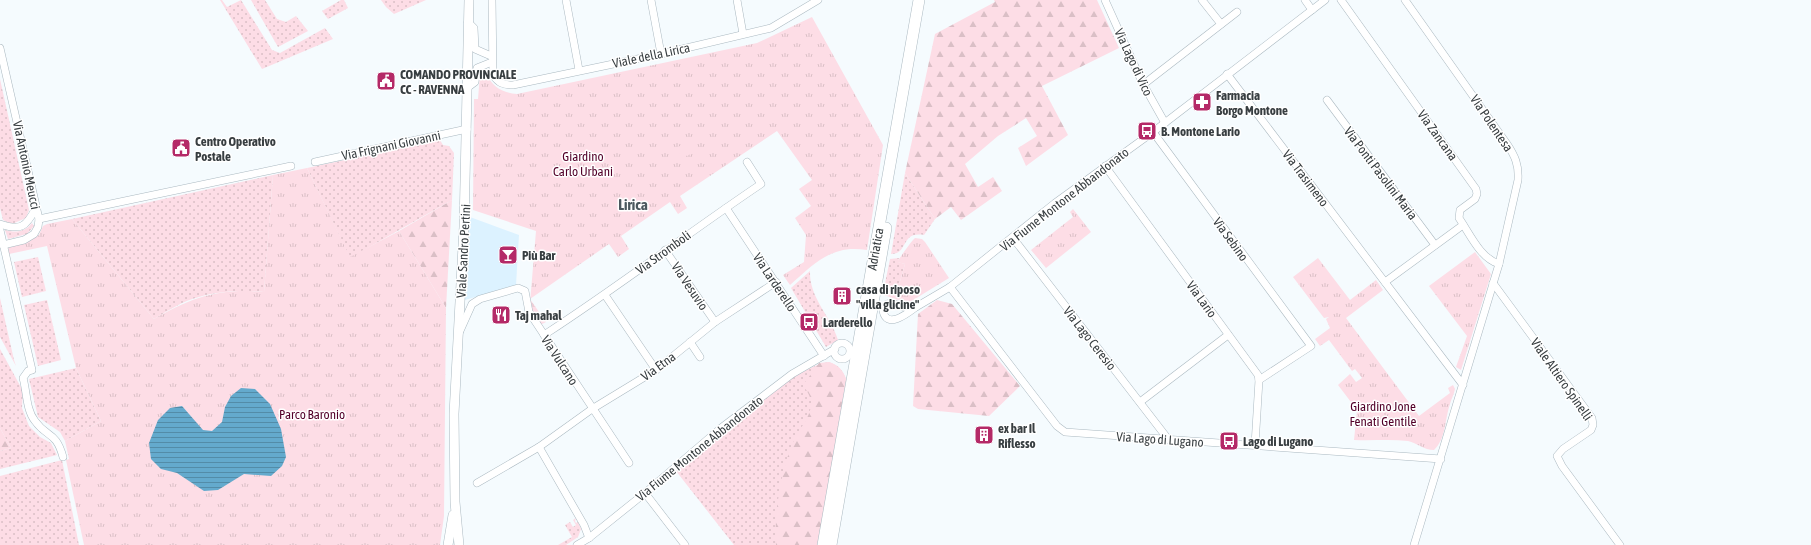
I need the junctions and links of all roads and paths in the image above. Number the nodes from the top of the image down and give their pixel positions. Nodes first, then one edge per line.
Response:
1 (469, 0) edge
2 (492, 0) edge
3 (566, 0) edge
4 (651, 0) edge
5 (737, 0) edge
6 (818, 0) edge
7 (919, 0) edge
8 (926, 0) edge
9 (1104, 0) edge
10 (1202, 0) edge
11 (1305, 0) edge
12 (1325, 0) edge
13 (1341, 0) edge
14 (1405, 0) edge
15 (1312, 10) junction
16 (1237, 12) dead end
17 (468, 22) junction
18 (1221, 24) junction
19 (743, 34) junction
20 (0, 48) edge
21 (661, 54) junction
22 (492, 59) junction
23 (579, 70) junction
24 (1227, 74) junction
25 (1144, 84) junction
26 (467, 88) junction
27 (1327, 100) dead end
28 (1165, 123) junction
29 (467, 129) junction
30 (1153, 132) junction
31 (315, 162) dead end
32 (747, 162) dead end
33 (291, 166) dead end
34 (1105, 166) junction
35 (36, 208) junction
36 (726, 208) junction
37 (39, 219) junction
38 (0, 224) edge
39 (1463, 225) junction
40 (0, 230) edge
41 (1013, 238) junction
42 (3, 245) junction
43 (1435, 246) junction
44 (665, 250) junction
45 (1499, 264) junction
46 (776, 282) junction
47 (1385, 282) junction
48 (1494, 283) junction
49 (950, 287) junction
50 (605, 295) junction
51 (916, 307) dead end
52 (714, 322) junction
53 (544, 335) junction
54 (1228, 335) junction
55 (457, 337) junction
56 (690, 342) junction
57 (835, 349) junction
58 (824, 356) junction
59 (700, 357) dead end
60 (838, 357) junction
61 (656, 370) junction
62 (1259, 380) junction
63 (1463, 385) junction
64 (1140, 402) junction
65 (592, 409) junction
66 (1168, 439) junction
67 (1255, 445) junction
68 (539, 447) junction
69 (63, 457) dead end
70 (1441, 459) junction
71 (629, 463) dead end
72 (477, 483) dead end
73 (645, 493) junction
74 (455, 502) junction
75 (589, 538) junction
76 (448, 545) edge
77 (459, 545) edge
78 (577, 545) edge
79 (685, 545) edge
80 (823, 545) edge
81 (831, 545) edge
82 (1414, 545) edge
83 (1620, 545) edge

1 - 17 main road, Viale Sandro Pertini
2 - 22 street, Viale della Lirica
3 - 23 street
4 - 21 street
5 - 19 street
6 - 19 street, Viale della Lirica
7 - 80 highway, Adriatica
8 - 81 highway, Adriatica
9 - 25 street, Via Lago di Vico
10 - 18 street
11 - 15 street
12 - 15 street, Via Fiume Montone Abbandonato
13 - 39 street, Via Zancana
14 - 45 street, Via Polentesa
15 - 24 street, Via Fiume Montone Abbandonato
16 - 18 street
17 - 22 street
17 - 26 main road, Viale Sandro Pertini
18 - 25 street
19 - 21 street, Viale della Lirica
20 - 35 street, Via Antonio Meucci
21 - 23 street, Viale della Lirica
22 - 23 street, Viale della Lirica
22 - 26 street
24 - 28 street, Via Fiume Montone Abbandonato
24 - 47 street, Via Trasimeno
25 - 28 street, Via Lago di Vico
26 - 29 main road, Viale Sandro Pertini
27 - 43 street, Via Ponti Pasolini Maria
28 - 30 street, Via Fiume Montone Abbandonato
29 - 31 street, Via Frignani Giovanni
29 - 55 main road, Viale Sandro Pertini
30 - 34 street, Via Fiume Montone Abbandonato
30 - 62 street, Via Sebino
32 - 36 street, Via Stromboli
33 - 37 street
34 - 41 street, Via Fiume Montone Abbandonato
34 - 54 street, Via Lario
35 - 37 street, Via Antonio Meucci
35 - 38 street
36 - 44 street, Via Stromboli
36 - 46 street, Via Larderello
37 - 42 street, Via Antonio Meucci
39 - 43 street
39 - 45 street
40 - 42 street
41 - 49 street, Via Fiume Montone Abbandonato
41 - 64 street, Via Lago Ceresio
42 - 69 street
43 - 47 street
44 - 50 street, Via Stromboli
44 - 52 street, Via Vesuvio
45 - 48 street
46 - 52 street, Via Etna
46 - 58 street, Via Larderello
47 - 63 street, Via Trasimeno
48 - 63 street
48 - 83 street, Viale Altiero Spinelli
49 - 51 street, Via Fiume Montone Abbandonato
49 - 66 street, Via Lago di Lugano
50 - 53 street, Via Stromboli
50 - 61 street
52 - 56 street, Via Etna
53 - 55 street, Via Vulcano
53 - 65 street, Via Vulcano
54 - 62 street, Via Lario
54 - 64 street
55 - 74 main road, Viale Sandro Pertini
56 - 59 street
56 - 61 street, Via Etna
57 - 58 street, Via Fiume Montone Abbandonato
57 - 60 street
57 - 60 street
58 - 60 street
58 - 73 street, Via Fiume Montone Abbandonato
61 - 65 street, Via Etna
62 - 67 street
63 - 70 street
64 - 66 street, Via Lago Ceresio
65 - 68 street, Via Etna
65 - 71 street, Via Vulcano
66 - 67 street, Via Lago di Lugano
67 - 70 street, Via Lago di Lugano
68 - 72 street, Via Etna
68 - 75 street
70 - 82 street
73 - 75 street, Via Fiume Montone Abbandonato
73 - 79 street
74 - 76 main road, Viale Sandro Pertini
74 - 77 main road, Viale Sandro Pertini
75 - 78 street, Via Fiume Montone Abbandonato

